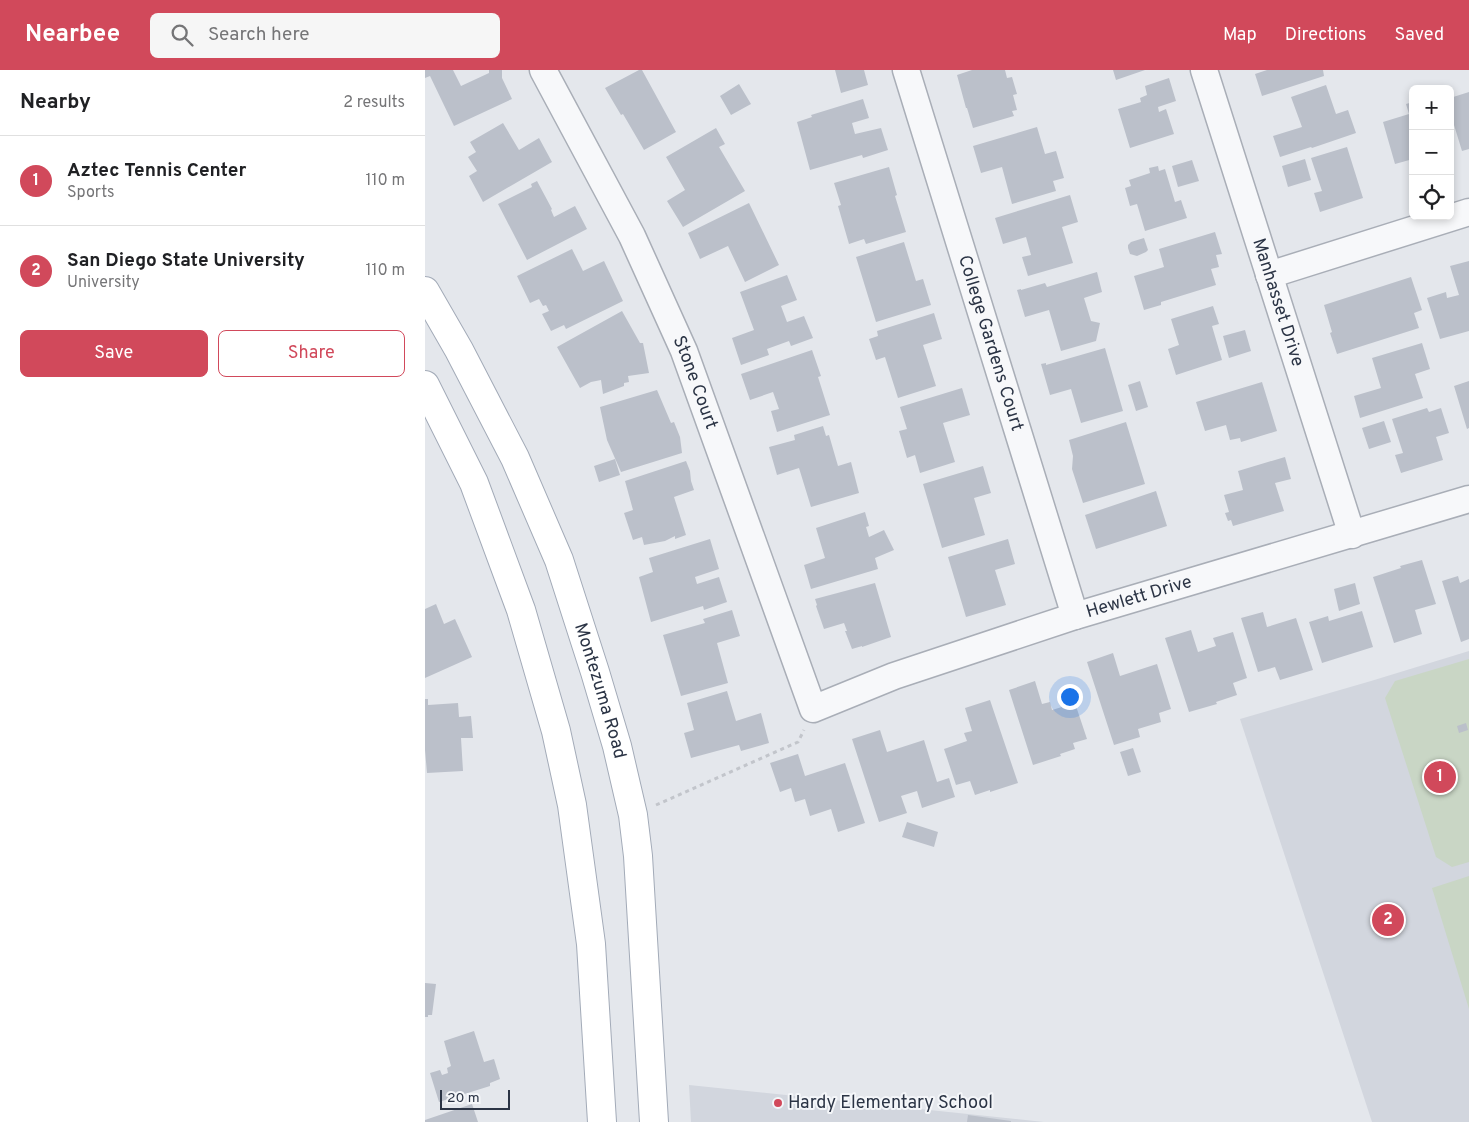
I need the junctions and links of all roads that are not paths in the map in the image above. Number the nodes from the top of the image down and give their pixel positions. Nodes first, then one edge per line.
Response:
1 (543, 70) edge
2 (906, 70) edge
3 (1204, 70) edge
4 (1469, 212) edge
5 (1269, 275) junction
6 (425, 290) edge
7 (425, 385) edge
8 (1469, 500) edge
9 (1353, 535) junction
10 (1075, 616) junction
11 (813, 709) joint
12 (602, 1122) edge
13 (654, 1122) edge

1 - 11 street, Stone Court
2 - 10 street, College Gardens Court
3 - 5 street, Manhasset Drive
4 - 5 street
5 - 9 street, Manhasset Drive
6 - 13 main road, Montezuma Road
7 - 12 main road
8 - 9 street, Hewlett Drive
9 - 10 street, Hewlett Drive
10 - 11 street, Hewlett Drive

